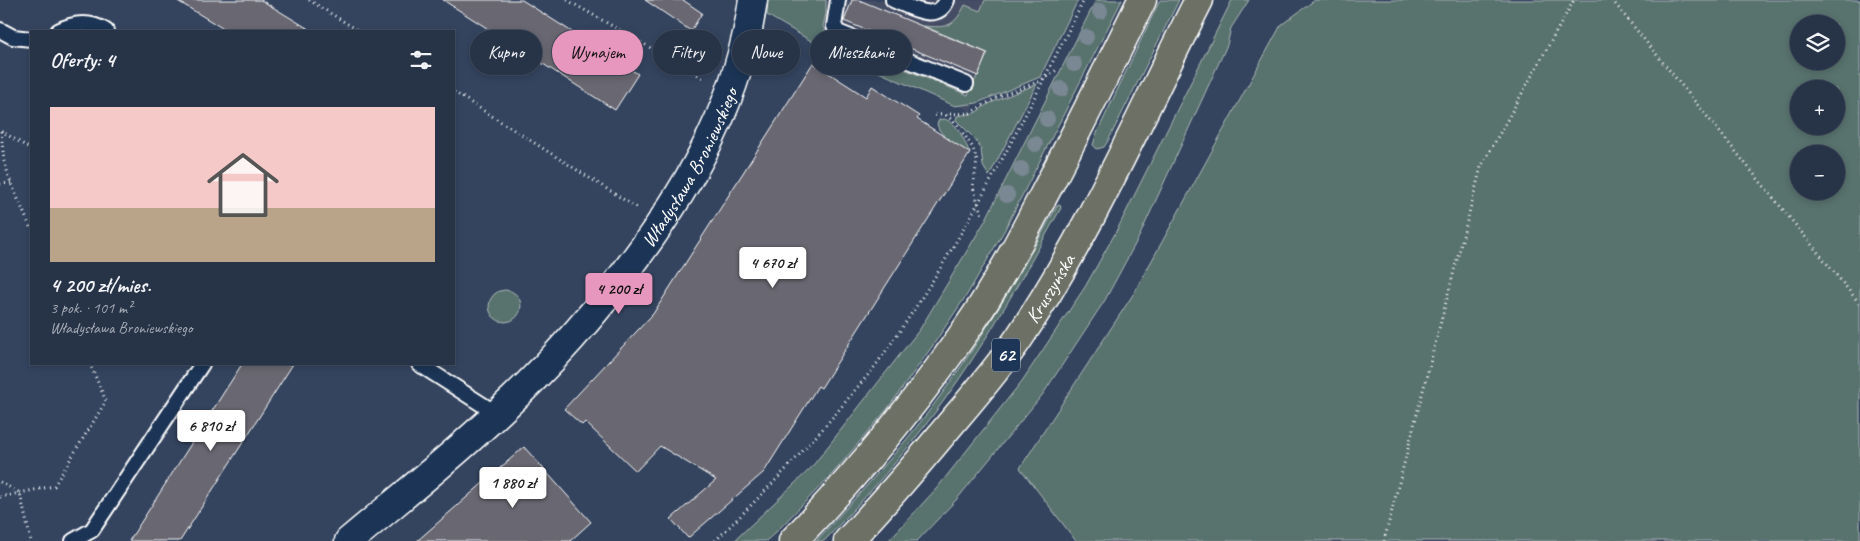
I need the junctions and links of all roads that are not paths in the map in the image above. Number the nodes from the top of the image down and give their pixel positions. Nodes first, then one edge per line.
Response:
1 (753, 0) edge
2 (838, 0) edge
3 (893, 0) edge
4 (947, 0) edge
5 (1142, 0) edge
6 (1198, 0) edge
7 (0, 30) edge
8 (60, 30) edge
9 (104, 30) edge
10 (30, 39) edge
11 (966, 84) dead end
12 (201, 365) edge
13 (420, 365) edge
14 (497, 414) junction
15 (73, 541) edge
16 (349, 541) edge
17 (793, 541) edge
18 (848, 541) edge

1 - 14 street, Władysława Broniewskiego
2 - 11 lane
3 - 4 lane
5 - 17 main road, 62
6 - 18 main road, Kruszyńska / 62
7 - 10 lane
8 - 9 lane
12 - 15 lane
13 - 14 lane
14 - 16 street, Władysława Broniewskiego

